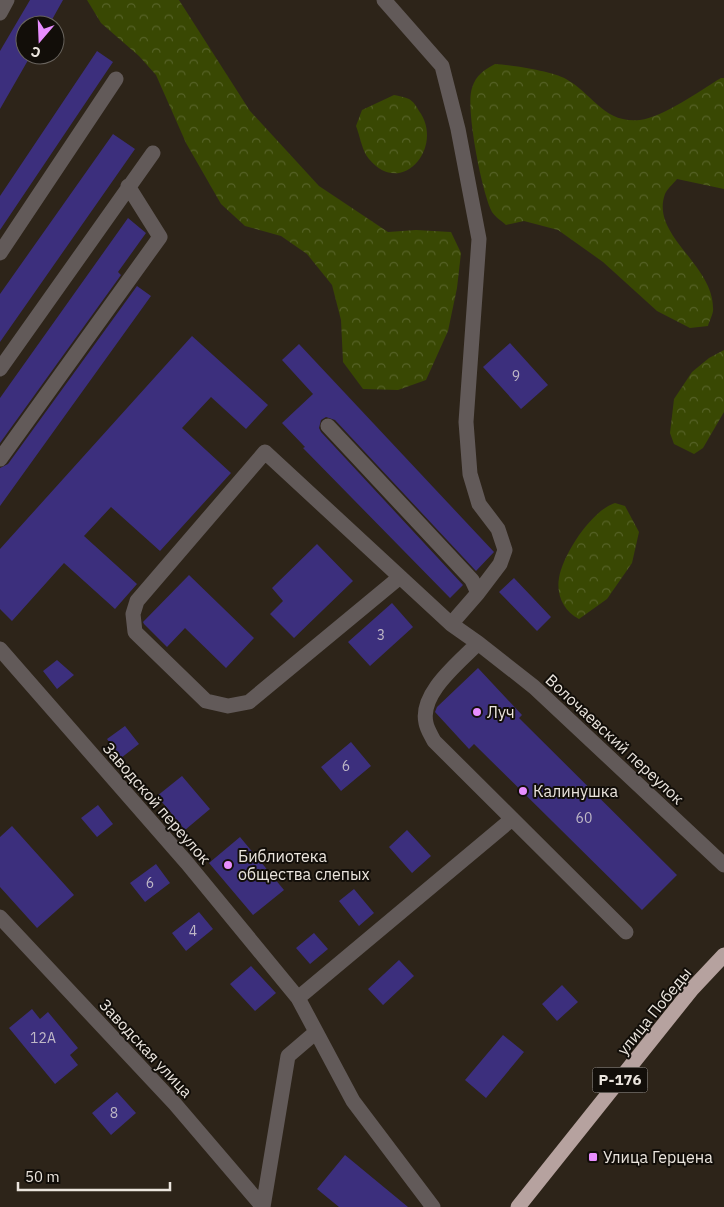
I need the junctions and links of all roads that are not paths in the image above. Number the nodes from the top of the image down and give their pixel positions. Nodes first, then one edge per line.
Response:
1 (7, 0) edge
2 (384, 0) edge
3 (0, 13) edge
4 (116, 79) dead end
5 (153, 153) dead end
6 (128, 186) junction
7 (0, 253) edge
8 (0, 369) edge
9 (328, 426) dead end
10 (0, 459) edge
11 (400, 577) junction
12 (478, 593) junction
13 (451, 624) junction
14 (478, 643) junction
15 (0, 649) edge
16 (512, 819) junction
17 (724, 865) edge
18 (0, 917) edge
19 (626, 932) dead end
20 (724, 955) edge
21 (298, 998) junction
22 (316, 1032) junction
23 (263, 1207) edge
24 (433, 1207) edge
25 (518, 1207) edge

1 - 3 street
2 - 12 street
4 - 7 street
5 - 6 street
6 - 8 street
6 - 10 street
9 - 12 street
11 - 11 street, Волочаевский переулок
11 - 13 street, Волочаевский переулок
12 - 13 street
13 - 14 street, Волочаевский переулок
14 - 16 street
14 - 17 street, Волочаевский переулок
15 - 21 street, Заводской переулок
16 - 19 street
16 - 21 street
18 - 23 street, Заводская улица
20 - 25 highway, улица Победы / Р-176
21 - 22 street, Заводской переулок
22 - 23 street, Заводская улица
22 - 24 street, Заводской переулок

